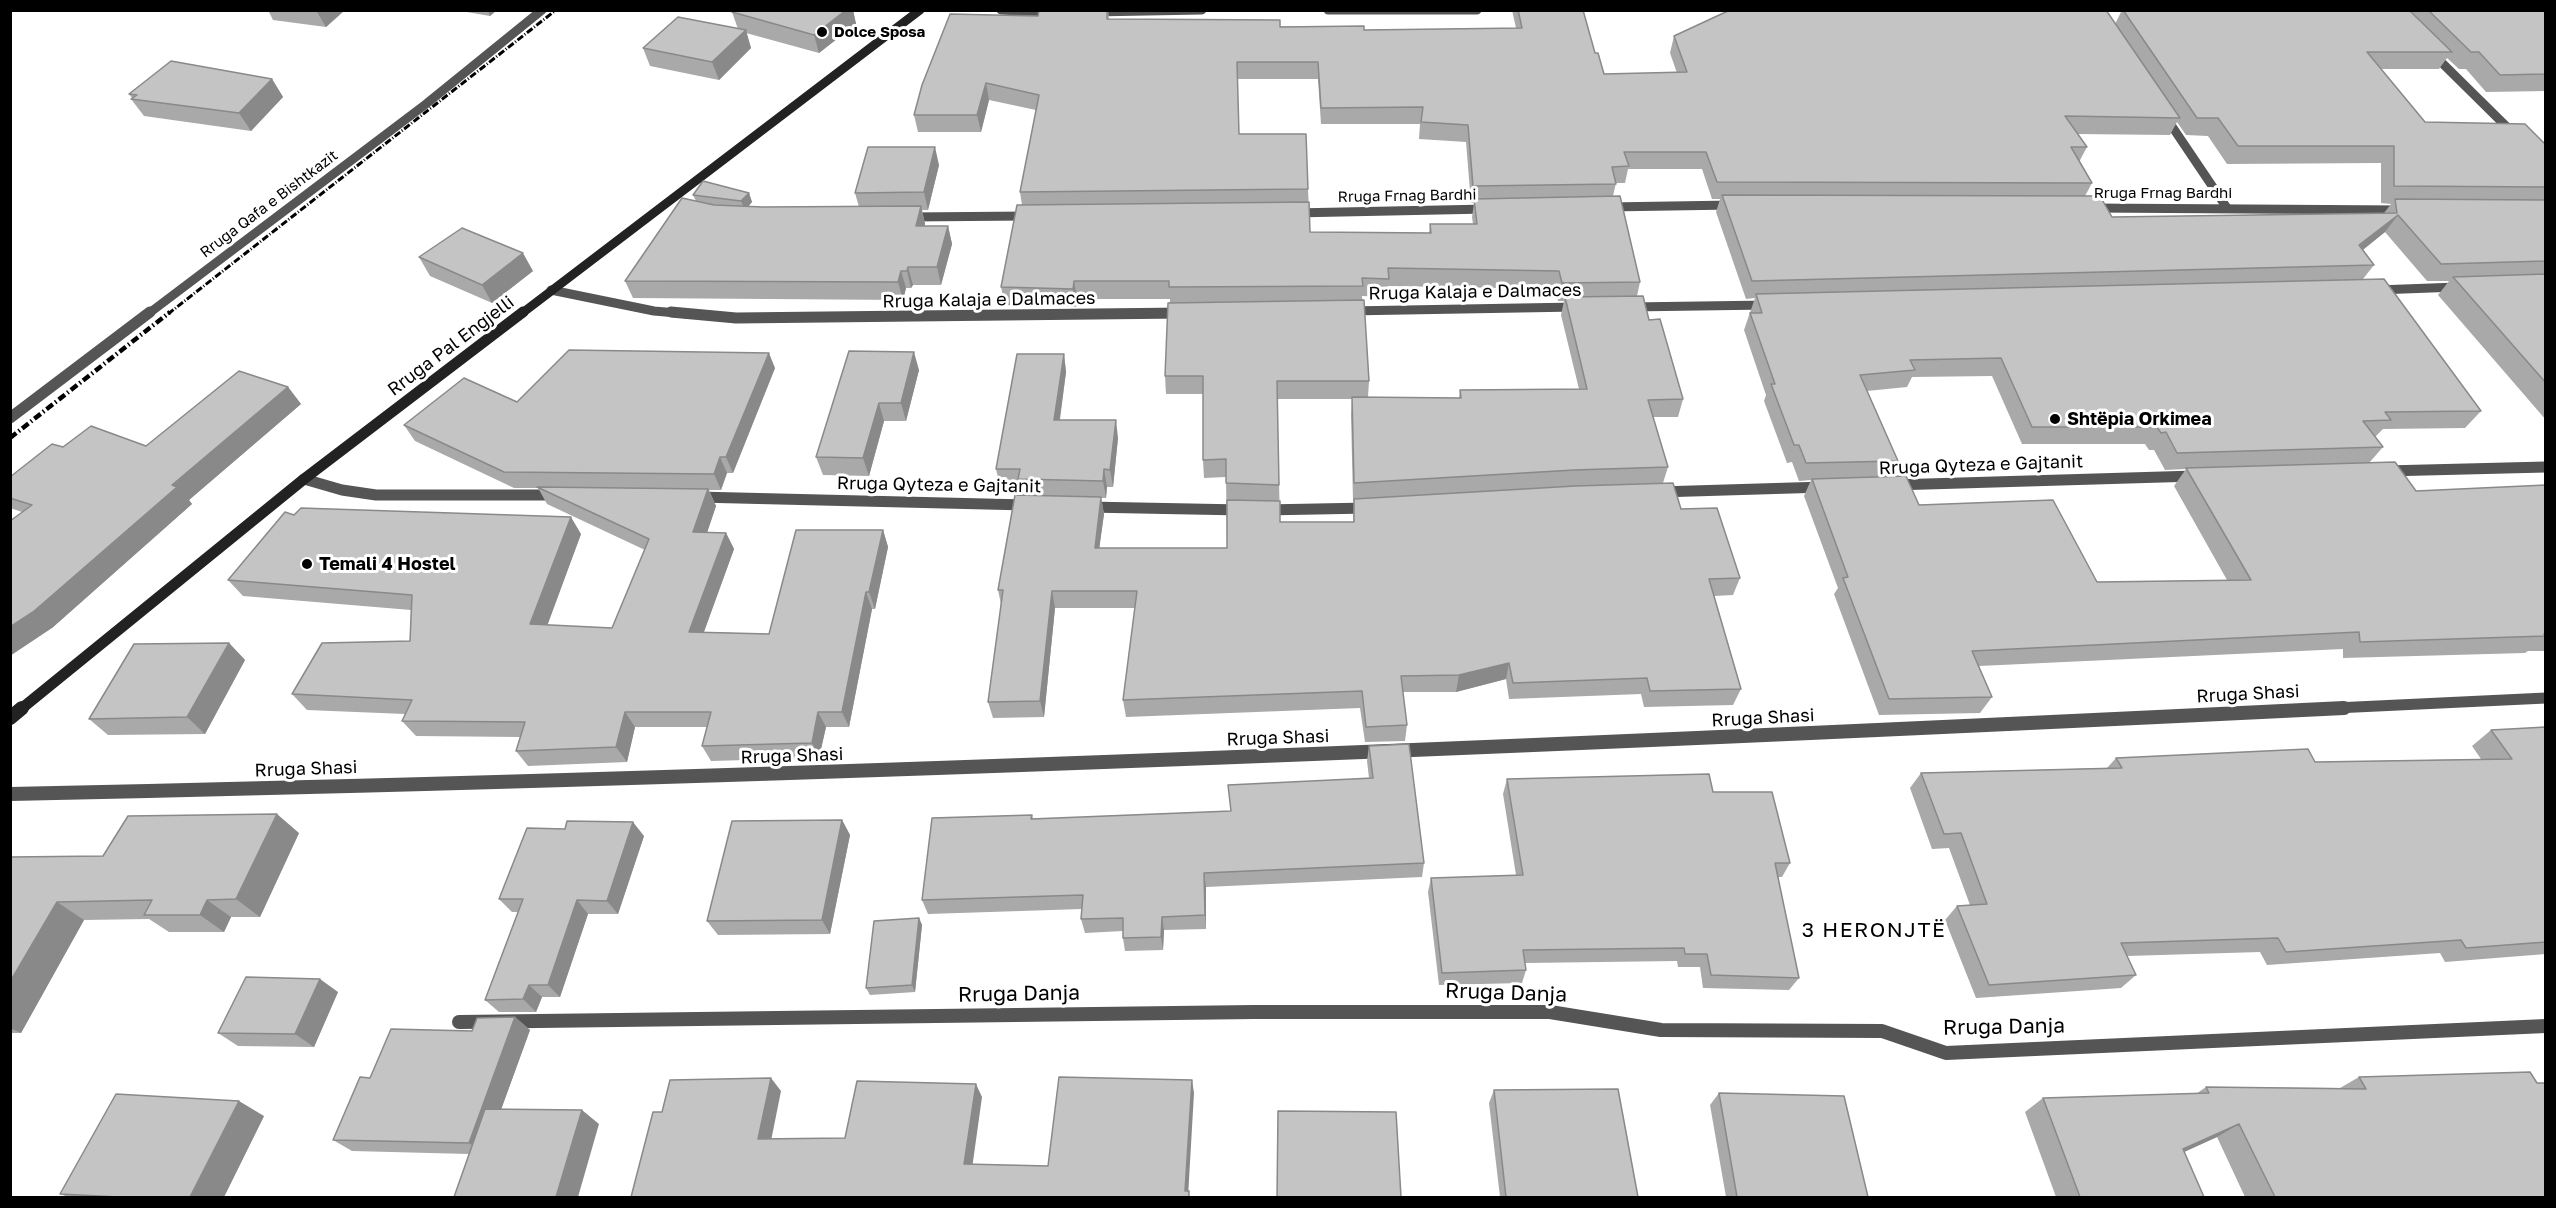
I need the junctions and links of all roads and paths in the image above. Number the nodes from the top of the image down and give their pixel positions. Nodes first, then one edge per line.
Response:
1 (542, 10) edge
2 (920, 10) edge
3 (1001, 10) edge
4 (1202, 10) edge
5 (1328, 10) edge
6 (1477, 10) edge
7 (1077, 12) edge
8 (1066, 13) edge
9 (2422, 43) edge
10 (2162, 111) edge
11 (2521, 140) edge
12 (1741, 205) edge
13 (1599, 207) edge
14 (2079, 207) edge
15 (2227, 208) junction
16 (1494, 209) edge
17 (2416, 210) edge
18 (1286, 213) edge
19 (1040, 216) edge
20 (898, 217) edge
21 (2474, 287) edge
22 (551, 290) junction
23 (2368, 290) edge
24 (1786, 304) edge
25 (1583, 307) edge
26 (1619, 307) edge
27 (1332, 311) edge
28 (1201, 313) edge
29 (10, 418) edge
30 (2546, 467) edge
31 (2373, 471) edge
32 (2207, 476) edge
33 (304, 479) junction
34 (1876, 486) edge
35 (1840, 487) edge
36 (1641, 493) edge
37 (565, 495) edge
38 (684, 497) edge
39 (1044, 506) edge
40 (1080, 507) edge
41 (1385, 507) edge
42 (2546, 698) edge
43 (10, 718) edge
44 (10, 794) edge
45 (459, 1022) dead end
46 (2546, 1026) edge

1 - 29 street, Rruga Qafa e Bishtkazit
2 - 22 main road, Rruga Pal Engjelli
3 - 8 street
4 - 7 street
5 - 6 street
9 - 11 street
10 - 15 street
12 - 13 street
14 - 15 street, Rruga Frnag Bardhi
15 - 17 street, Rruga Frnag Bardhi
16 - 18 street, Rruga Frnag Bardhi
19 - 20 street
21 - 23 street
22 - 28 street, Rruga Kalaja e Dalmaces
22 - 33 main road, Rruga Pal Engjelli
24 - 26 street
25 - 27 street, Rruga Kalaja e Dalmaces
30 - 31 street
32 - 34 street, Rruga Qyteza e Gajtanit
33 - 37 street
33 - 43 main road, Rruga Pal Engjelli
35 - 36 street
38 - 39 street, Rruga Qyteza e Gajtanit
40 - 41 street
42 - 44 street, Rruga Shasi
45 - 46 street, Rruga Danja

